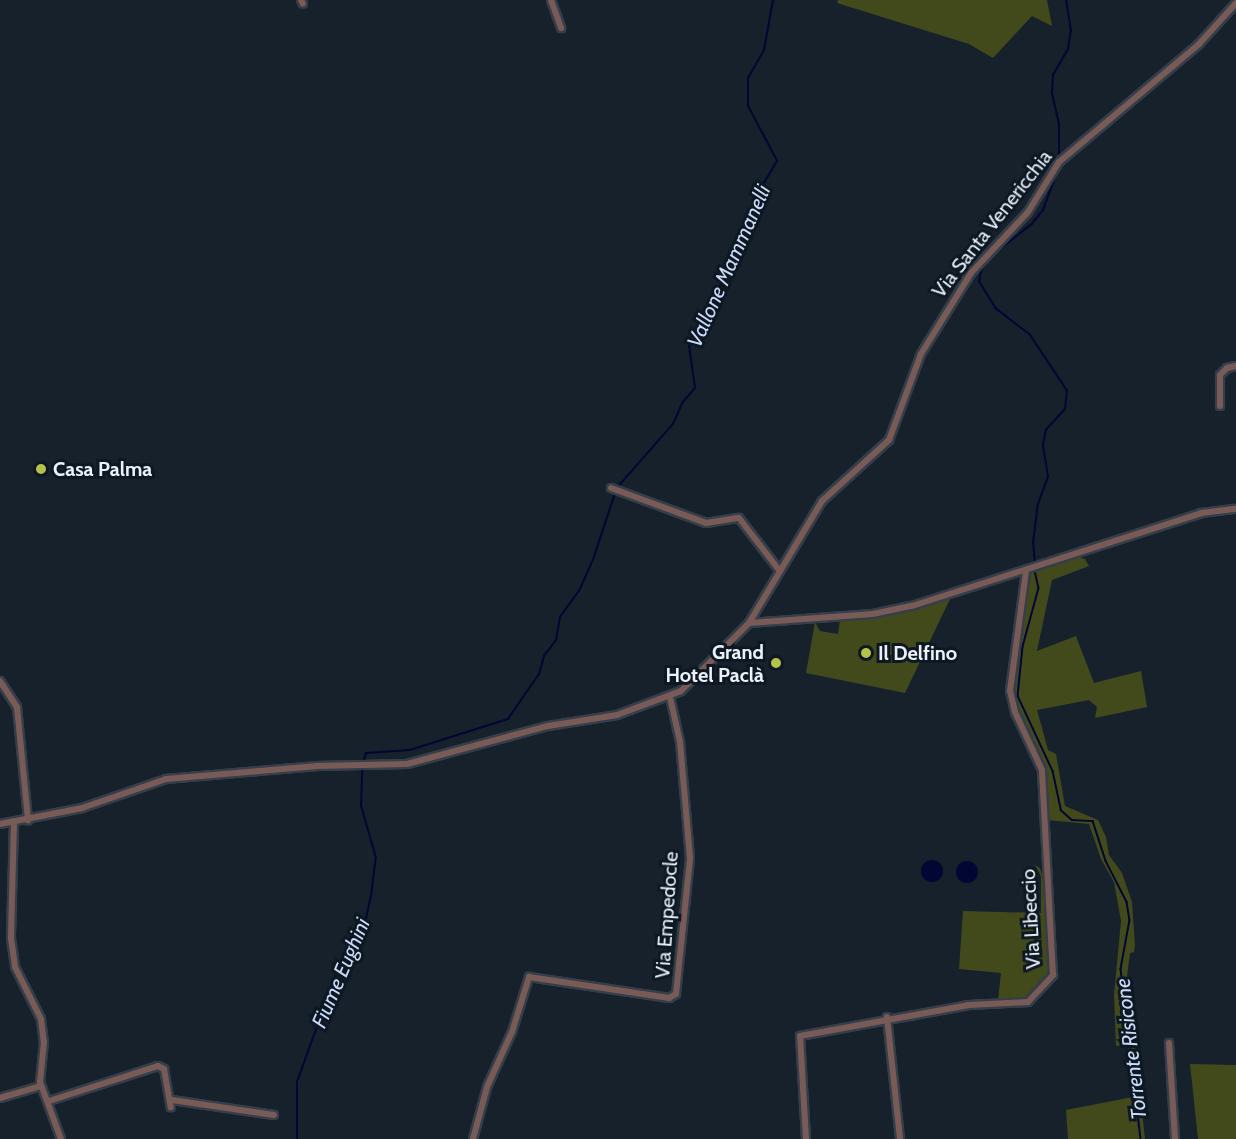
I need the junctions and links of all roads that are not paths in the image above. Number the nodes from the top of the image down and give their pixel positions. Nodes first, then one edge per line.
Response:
1 (551, 0) edge
2 (1236, 3) edge
3 (561, 28) dead end
4 (1236, 366) edge
5 (1220, 406) dead end
6 (611, 488) dead end
7 (1236, 509) edge
8 (779, 570) junction
9 (1026, 570) junction
10 (749, 623) junction
11 (0, 681) edge
12 (670, 697) junction
13 (28, 820) junction
14 (14, 822) junction
15 (0, 824) edge
16 (887, 1017) junction
17 (1169, 1043) dead end
18 (41, 1086) junction
19 (0, 1098) edge
20 (49, 1101) junction
21 (274, 1115) dead end
22 (61, 1139) edge
23 (473, 1139) edge
24 (806, 1139) edge
25 (900, 1139) edge
26 (1175, 1139) edge

1 - 3 street
2 - 8 street, Via Santa Venericchia
4 - 5 street
6 - 8 street
7 - 9 street
8 - 10 street, Via Santa Venericchia
9 - 10 street
9 - 16 street, Via Libeccio
10 - 12 street, Via Santa Venericchia
11 - 13 street
12 - 13 street, Via Santa Venericchia
12 - 23 street, Via Empedocle
13 - 14 street, Via Santa Venericchia
14 - 15 street, Via Santa Venericchia
14 - 18 street
16 - 24 street, Via Libeccio
16 - 25 street
17 - 26 street
18 - 19 street
18 - 20 street
20 - 21 street
20 - 22 street

